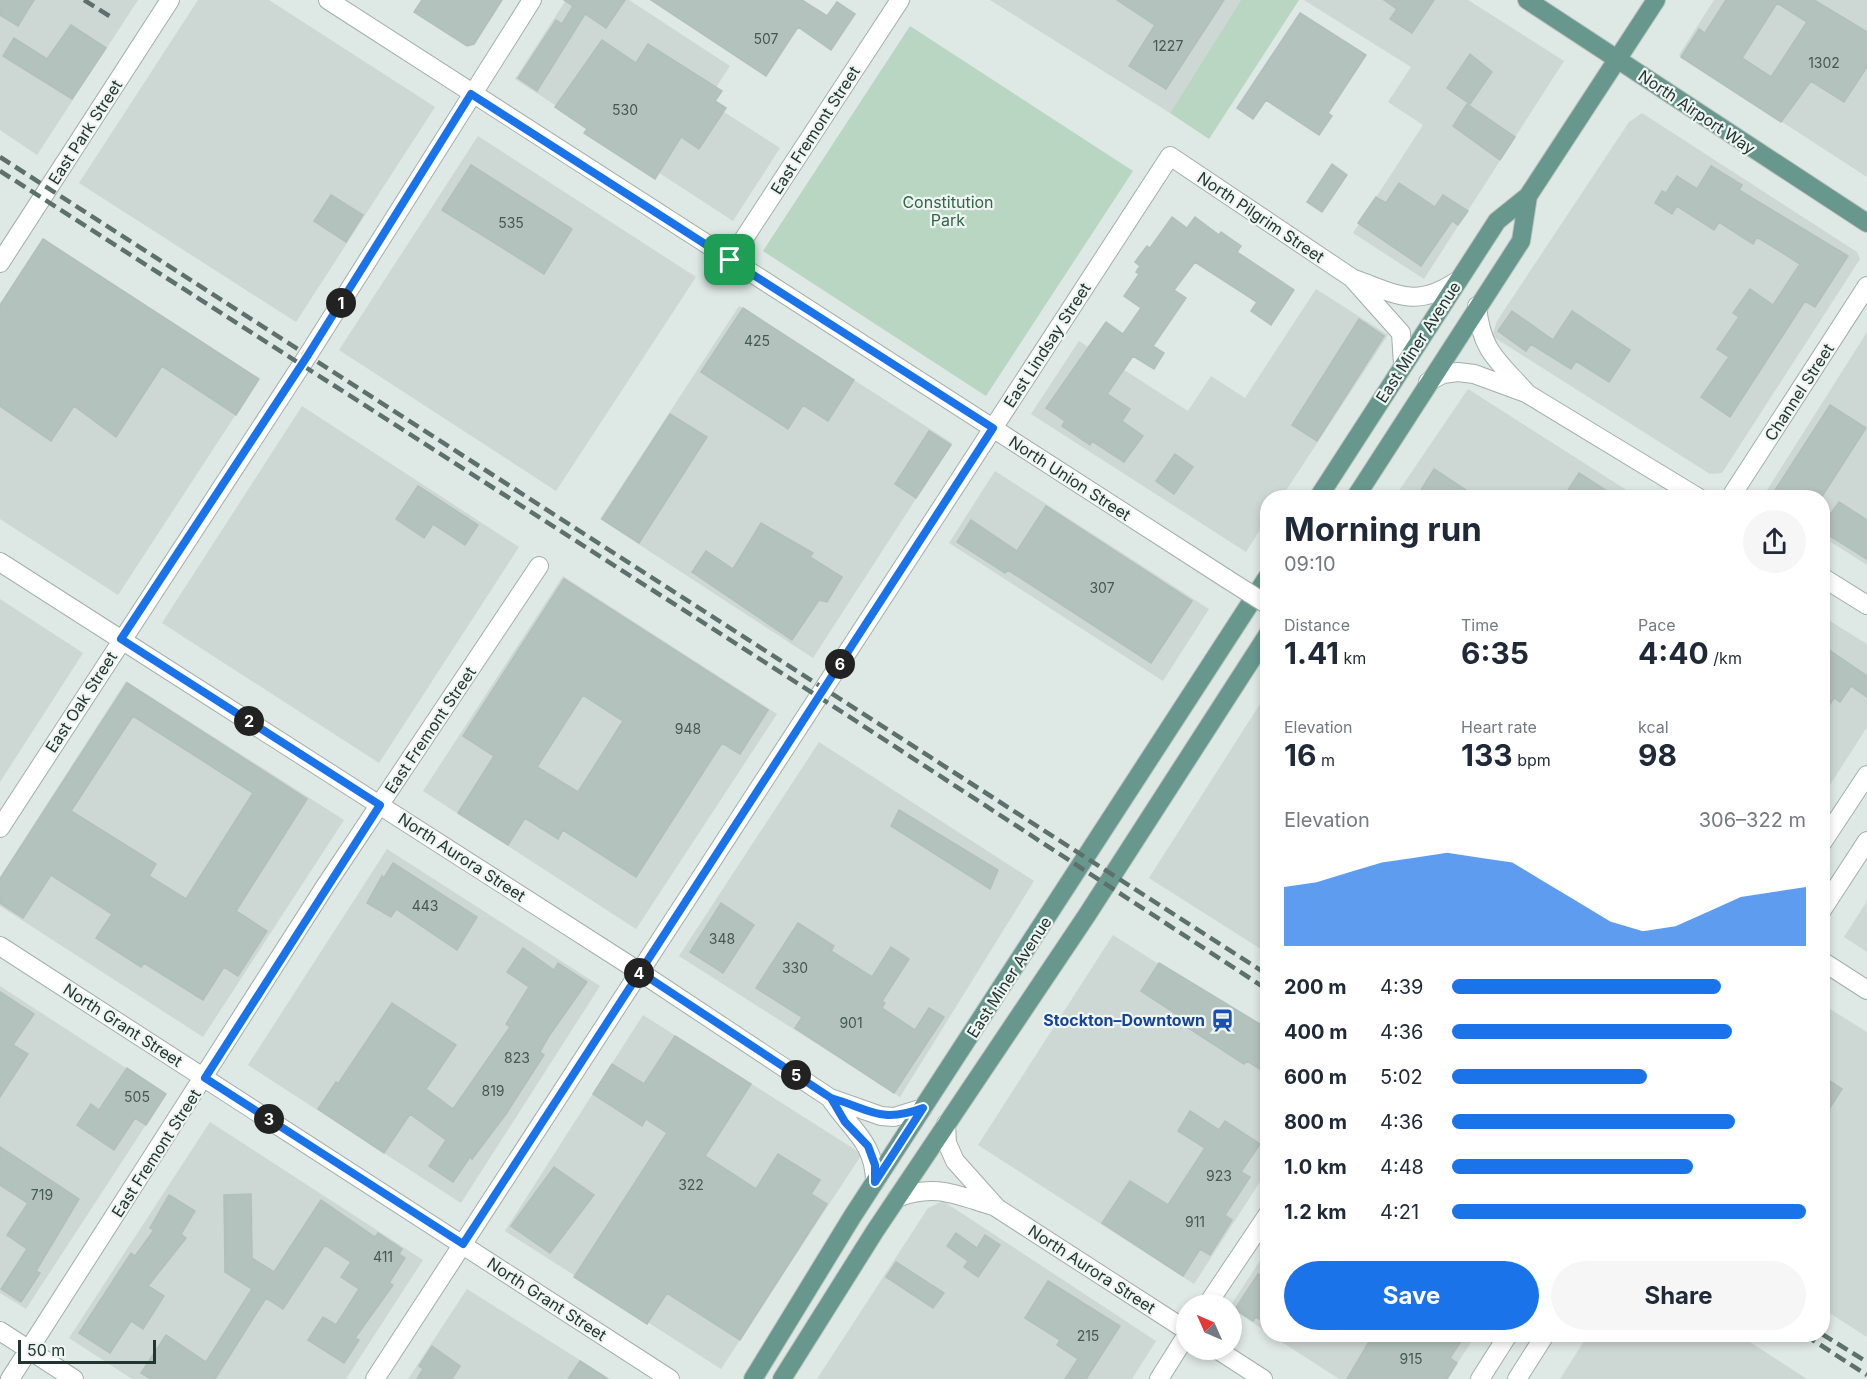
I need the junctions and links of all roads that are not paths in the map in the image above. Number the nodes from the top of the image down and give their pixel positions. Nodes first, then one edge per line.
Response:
1 (170, 0) edge
2 (328, 0) edge
3 (532, 0) edge
4 (900, 0) edge
5 (1527, 0) edge
6 (1656, 0) edge
7 (1618, 58) junction
8 (471, 94) junction
9 (1170, 156) joint
10 (1528, 196) junction
11 (1867, 223) edge
12 (730, 260) junction
13 (0, 263) edge
14 (1352, 278) junction
15 (1457, 281) junction
16 (1867, 286) edge
17 (1477, 306) junction
18 (1403, 364) junction
19 (1428, 382) junction
20 (1526, 393) junction
21 (993, 428) junction
22 (1323, 490) edge
23 (1360, 490) edge
24 (1687, 490) edge
25 (1735, 490) edge
26 (0, 562) edge
27 (539, 566) dead end
28 (1830, 582) edge
29 (1260, 588) edge
30 (1260, 600) edge
31 (1867, 605) edge
32 (121, 639) junction
33 (1260, 646) edge
34 (1867, 775) edge
35 (380, 805) junction
36 (0, 828) edge
37 (1830, 831) edge
38 (1867, 841) edge
39 (1830, 898) edge
40 (0, 946) edge
41 (1830, 965) edge
42 (640, 972) junction
43 (1867, 990) edge
44 (205, 1078) junction
45 (831, 1098) junction
46 (923, 1108) junction
47 (946, 1124) junction
48 (875, 1182) junction
49 (897, 1198) junction
50 (997, 1208) junction
51 (1260, 1226) edge
52 (463, 1244) junction
53 (1214, 1294) edge
54 (1176, 1324) edge
55 (0, 1331) edge
56 (1504, 1342) edge
57 (1541, 1342) edge
58 (29, 1350) junction
59 (1176, 1352) edge
60 (1234, 1360) edge
61 (10, 1379) edge
62 (74, 1379) edge
63 (375, 1379) edge
64 (670, 1379) edge
65 (753, 1379) edge
66 (782, 1379) edge
67 (1159, 1379) edge
68 (1263, 1379) edge
69 (1480, 1379) edge
70 (1517, 1379) edge

1 - 13 street, East Park Street
2 - 8 street, North Union Street
3 - 8 street, East Oak Street
4 - 12 street, East Fremont Street
5 - 7 main road, North Airport Way
6 - 7 main road, East Miner Avenue
7 - 10 main road, East Miner Avenue
7 - 11 main road, North Airport Way
8 - 12 street, North Union Street
8 - 32 street, East Oak Street
9 - 14 street, North Pilgrim Street
9 - 21 street, East Lindsay Street
10 - 15 main road, East Miner Avenue
10 - 17 main road, East Miner Avenue
12 - 21 street, North Union Street
14 - 15 street, North Pilgrim Street
14 - 18 street, North Pilgrim Street
15 - 18 main road, East Miner Avenue
16 - 25 street, Channel Street
17 - 19 main road, East Miner Avenue
17 - 20 street
18 - 22 main road, East Miner Avenue
19 - 20 street
19 - 23 main road, East Miner Avenue
20 - 24 street
21 - 30 street, North Union Street, bridge
21 - 42 street, East Lindsay Street
26 - 32 street, North Aurora Street
27 - 35 street, East Fremont Street
28 - 31 street
29 - 46 main road, East Miner Avenue
32 - 35 street, North Aurora Street
32 - 36 street, East Oak Street
33 - 47 main road, East Miner Avenue
34 - 37 street
35 - 42 street, North Aurora Street
35 - 44 street, East Fremont Street
38 - 39 street
40 - 44 street, North Grant Street
41 - 43 street
42 - 45 street, North Aurora Street
42 - 52 street, East Lindsay Street
44 - 52 street, North Grant Street
44 - 58 street, East Fremont Street
45 - 46 street, North Aurora Street
45 - 48 street, North Aurora Street
46 - 48 main road, East Miner Avenue
47 - 49 main road, East Miner Avenue
47 - 50 street, North Aurora Street
48 - 65 main road, East Miner Avenue
49 - 50 street, North Aurora Street
49 - 66 main road, East Miner Avenue
50 - 54 street, North Aurora Street
51 - 53 street
52 - 63 street, East Lindsay Street
52 - 64 street, North Grant Street
55 - 58 street
56 - 69 street
57 - 70 street
58 - 61 street, East Fremont Street
58 - 62 street
59 - 67 street
60 - 68 street

